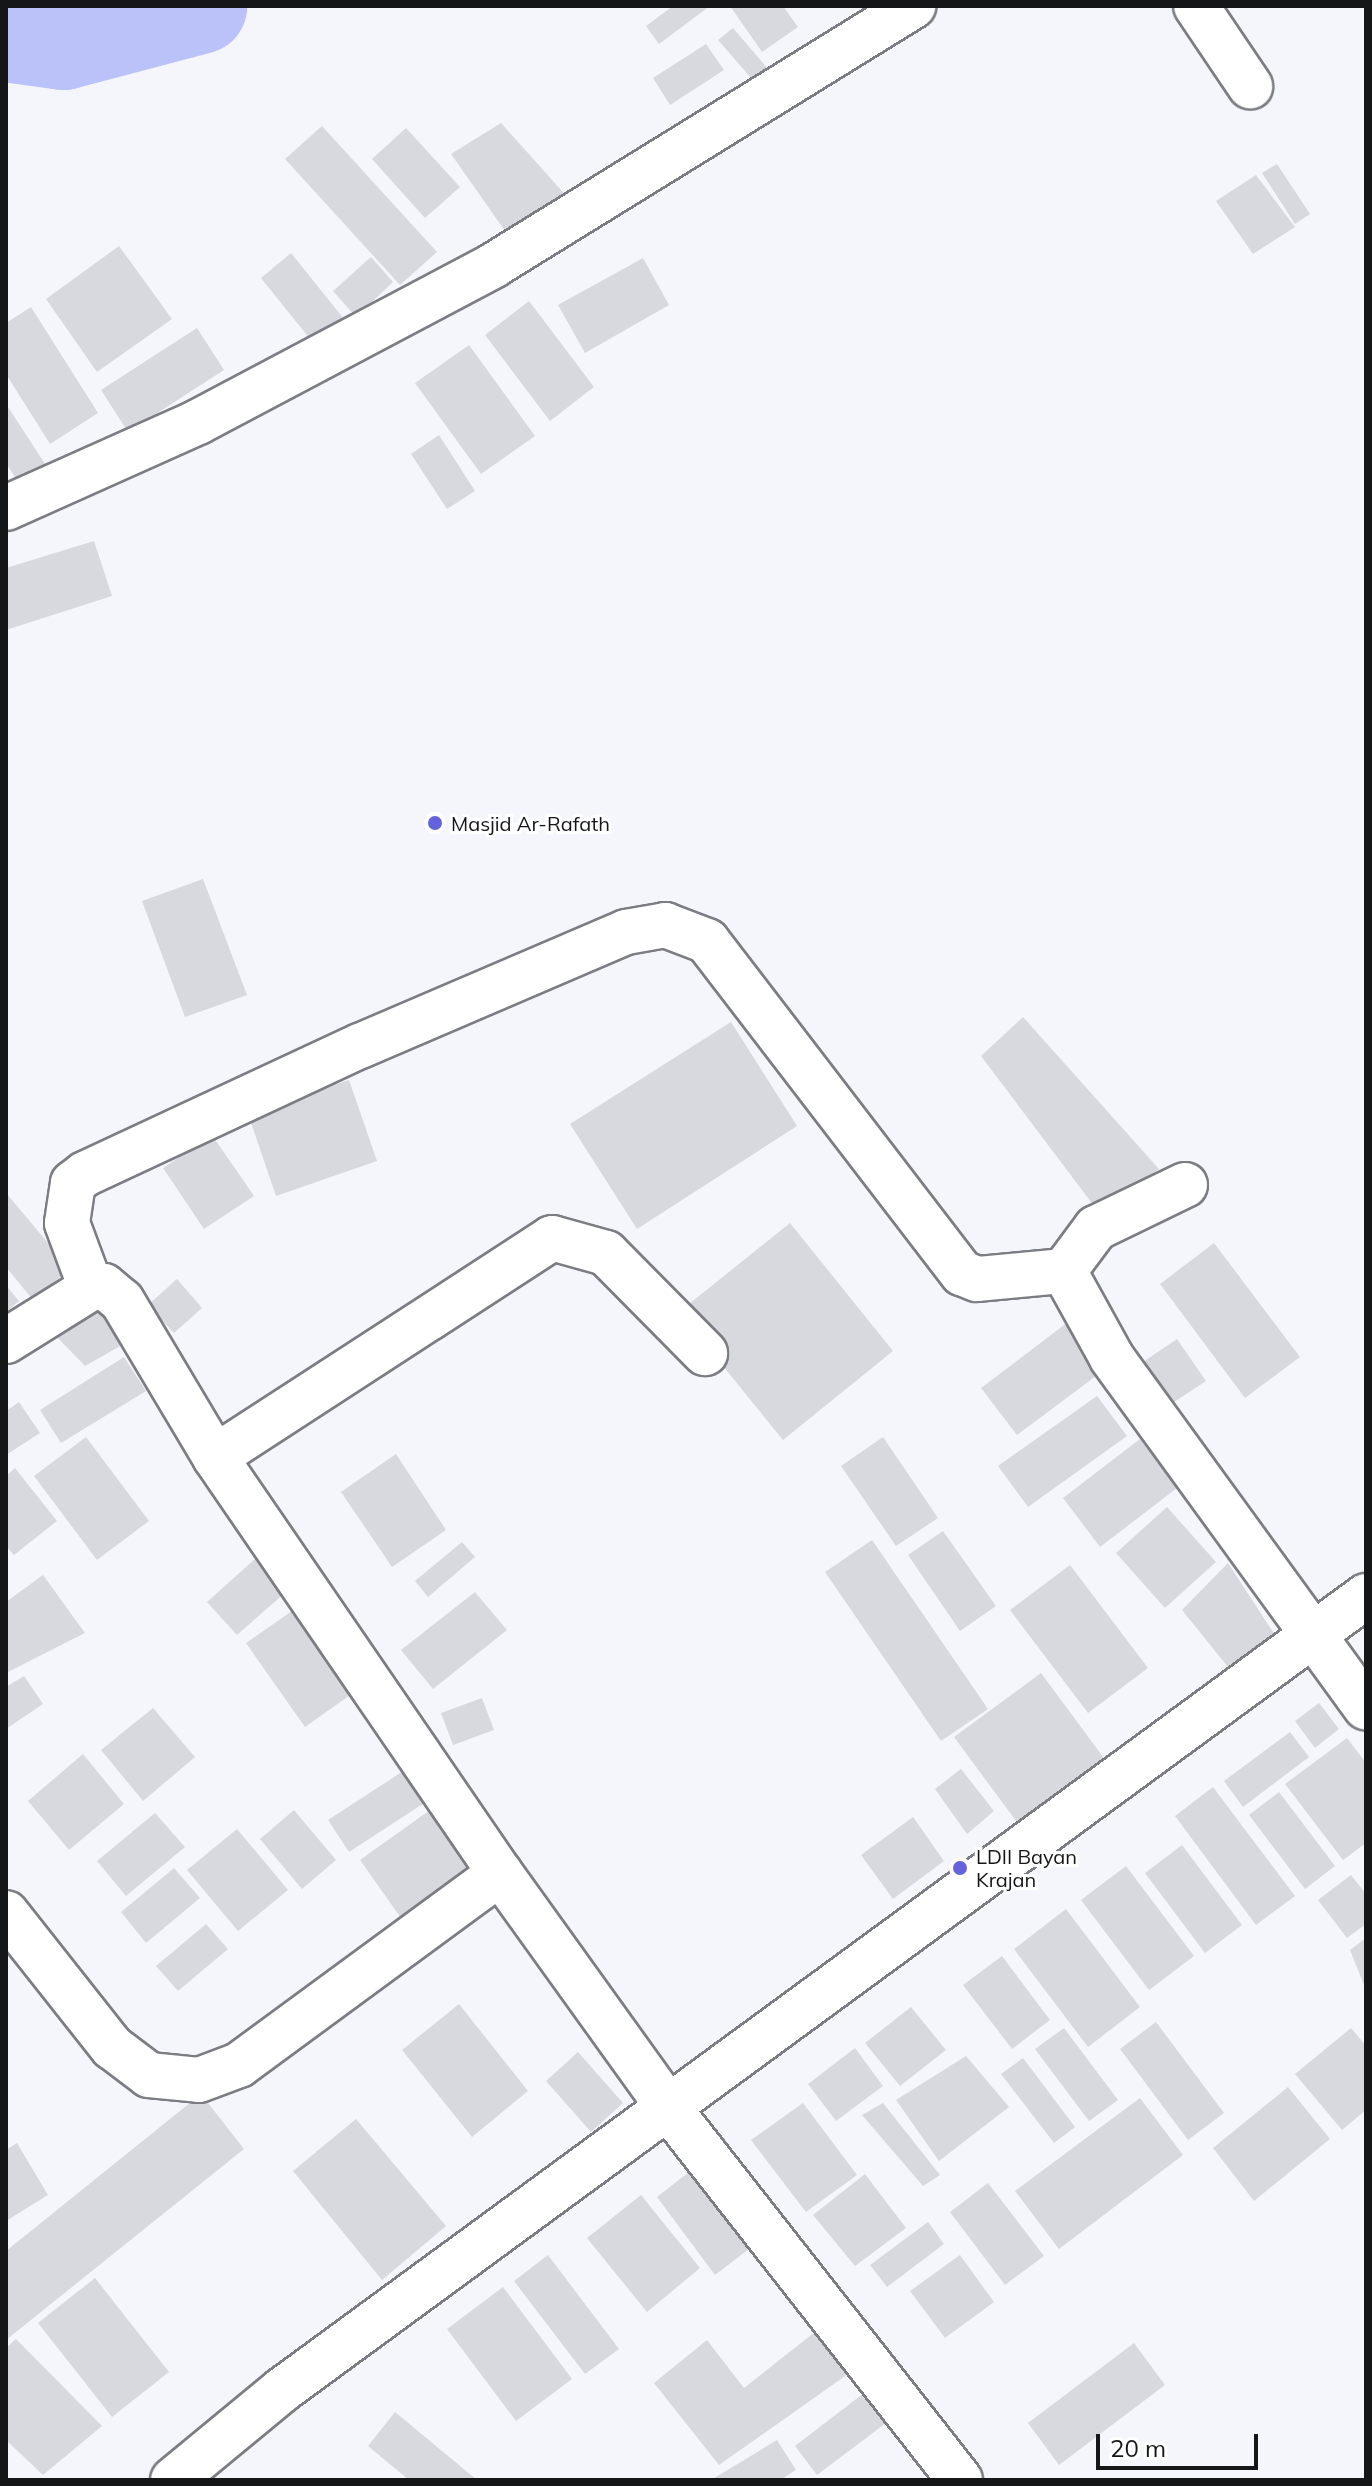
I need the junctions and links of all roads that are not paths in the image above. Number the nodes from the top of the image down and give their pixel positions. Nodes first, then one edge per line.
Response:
1 (914, 6) edge
2 (1196, 6) edge
3 (1250, 86) dead end
4 (6, 508) edge
5 (1185, 1185) dead end
6 (1064, 1271) junction
7 (91, 1288) junction
8 (6, 1341) edge
9 (705, 1353) dead end
10 (215, 1457) junction
11 (1366, 1596) edge
12 (1314, 1634) junction
13 (1366, 1708) edge
14 (500, 1873) junction
15 (10, 1925) edge
16 (670, 2110) junction
17 (173, 2480) edge
18 (960, 2480) edge

1 - 4 street
2 - 3 street
5 - 6 street
6 - 7 street
6 - 12 street
7 - 8 street
7 - 10 street
9 - 10 street
10 - 14 street
11 - 12 street
12 - 13 street
12 - 16 street
14 - 15 street
14 - 16 street
16 - 17 street
16 - 18 street

